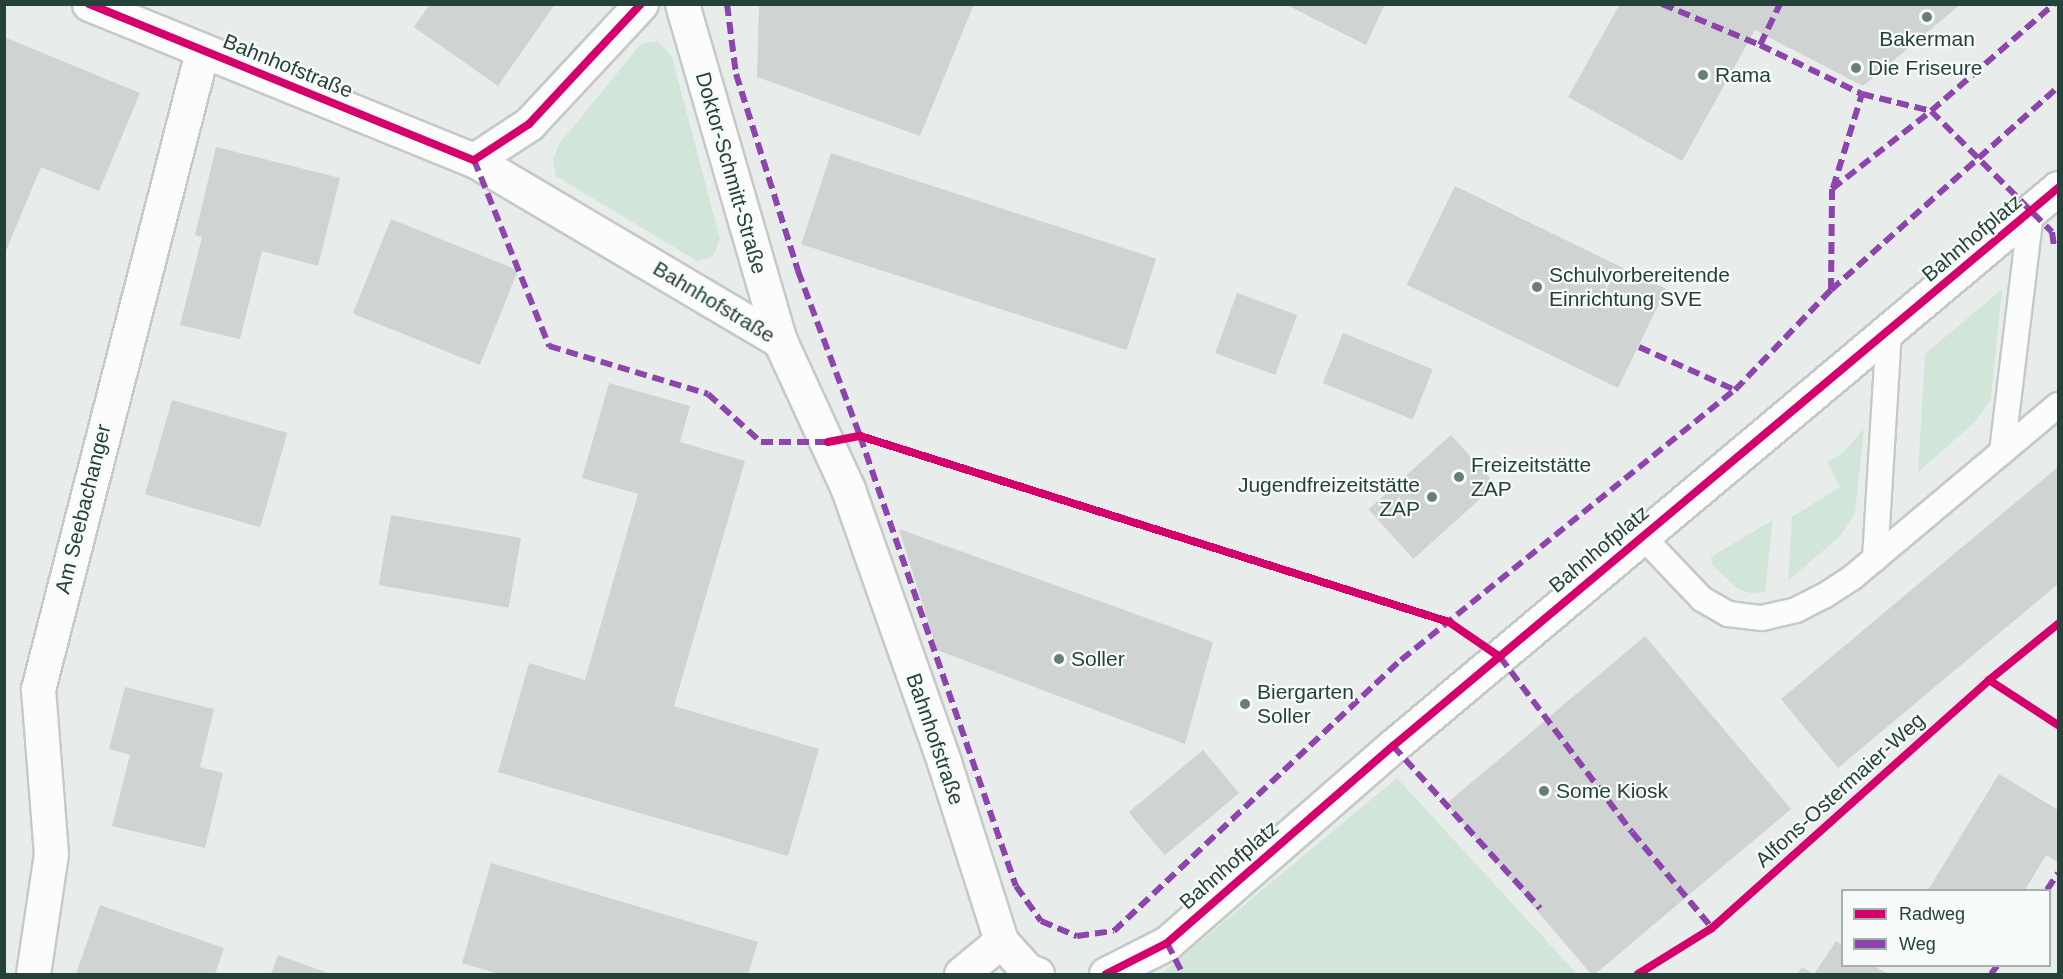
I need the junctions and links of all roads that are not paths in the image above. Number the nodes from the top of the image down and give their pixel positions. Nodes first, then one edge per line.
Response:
1 (89, 4) edge
2 (641, 4) edge
3 (682, 4) edge
4 (202, 51) junction
5 (474, 160) junction
6 (2058, 189) edge
7 (2031, 212) junction
8 (1889, 330) junction
9 (780, 341) junction
10 (2058, 405) edge
11 (2002, 452) junction
12 (1642, 536) junction
13 (1875, 559) junction
14 (1001, 941) junction
15 (33, 975) edge
16 (961, 975) edge
17 (1037, 975) edge
18 (1106, 975) edge

1 - 4 street, Bahnhofstraße
2 - 5 street
3 - 9 street, Doktor-Schmitt-Straße
4 - 5 street, Bahnhofstraße
4 - 15 street, Am Seebachanger
5 - 9 street, Bahnhofstraße
6 - 7 street, Bahnhofplatz
7 - 8 street, Bahnhofplatz
7 - 11 lane
8 - 12 street, Bahnhofplatz
8 - 13 lane
9 - 14 street, Bahnhofstraße
10 - 11 lane, Bahnhofplatz
11 - 13 lane, Bahnhofplatz
12 - 13 lane, Bahnhofplatz
12 - 18 street, Bahnhofplatz
14 - 16 street
14 - 17 street, Bahnhofstraße

